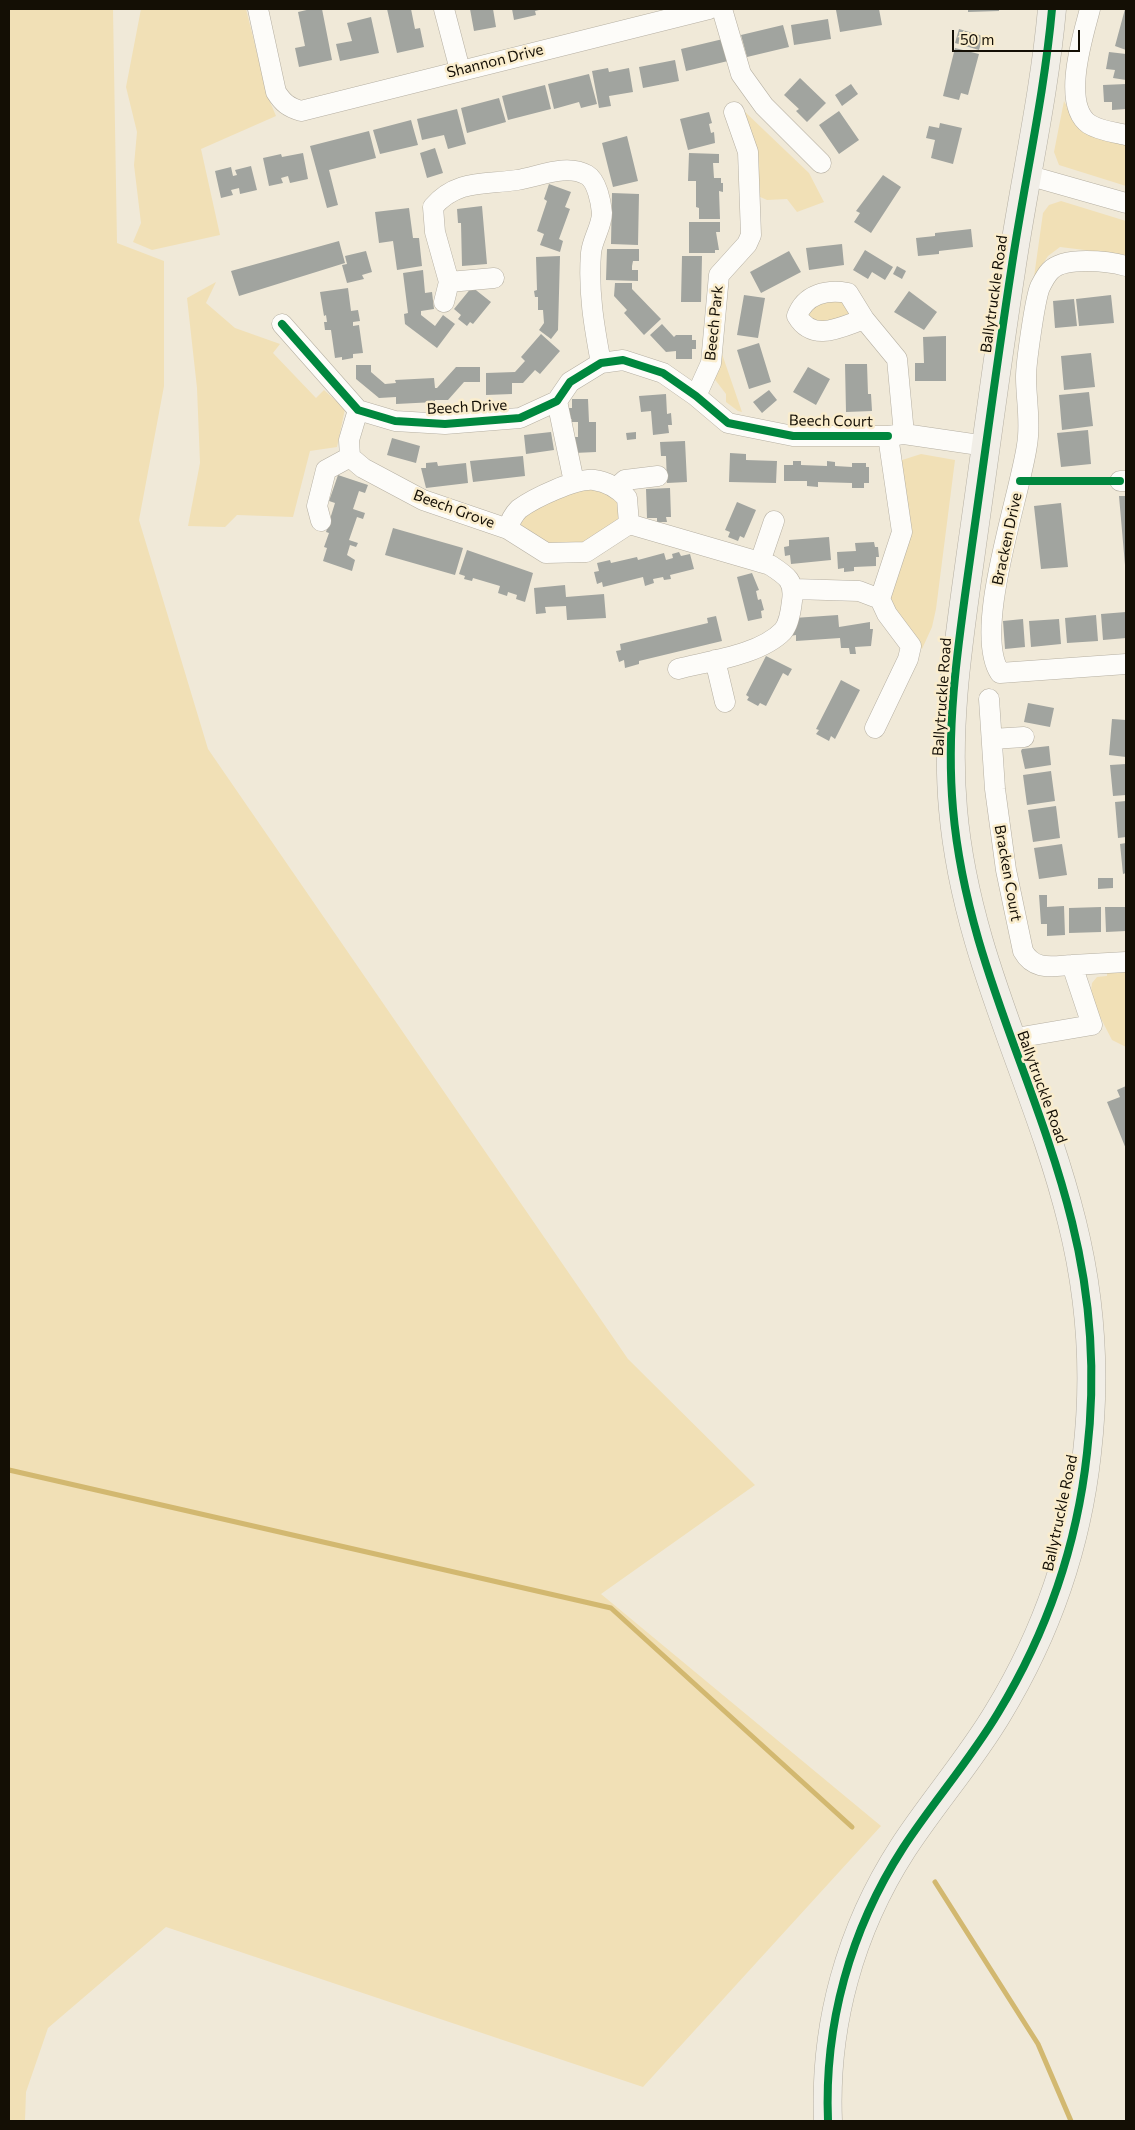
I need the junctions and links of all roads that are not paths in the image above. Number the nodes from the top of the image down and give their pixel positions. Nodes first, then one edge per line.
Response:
1 (258, 9) edge
2 (444, 9) edge
3 (709, 9) edge
4 (722, 9) edge
5 (1052, 9) edge
6 (1090, 9) edge
7 (684, 12) edge
8 (460, 70) junction
9 (734, 112) dead end
10 (1126, 135) edge
11 (821, 163) dead end
12 (1027, 175) junction
13 (1126, 203) edge
14 (1126, 266) edge
15 (494, 278) dead end
16 (449, 282) junction
17 (444, 302) dead end
18 (864, 319) dead end
19 (282, 324) dead end
20 (601, 363) junction
21 (696, 396) junction
22 (557, 401) junction
23 (358, 410) junction
24 (896, 435) junction
25 (986, 446) junction
26 (350, 457) junction
27 (658, 476) dead end
28 (574, 482) junction
29 (617, 487) junction
30 (321, 521) dead end
31 (774, 521) dead end
32 (629, 524) junction
33 (508, 529) junction
34 (760, 562) junction
35 (794, 589) junction
36 (880, 599) junction
37 (715, 660) junction
38 (1126, 664) edge
39 (678, 669) dead end
40 (989, 699) dead end
41 (725, 702) dead end
42 (875, 728) dead end
43 (1024, 737) dead end
44 (992, 739) junction
45 (1126, 962) edge
46 (1072, 965) junction
47 (1010, 1039) junction
48 (828, 2121) edge

1 - 8 street, Shannon Drive
2 - 8 street
3 - 7 street, Shannon Drive
4 - 11 street
5 - 12 street, Ballytruckle Road
6 - 10 street
7 - 8 street, Shannon Drive
9 - 21 street, Beech Park
12 - 13 street
12 - 25 street, Ballytruckle Road
14 - 38 street, Bracken Drive
15 - 16 street
16 - 17 street
16 - 20 street
18 - 24 street
19 - 23 street
20 - 21 street, Beech Drive
20 - 22 street, Beech Drive
21 - 24 street, Beech Court
22 - 23 street, Beech Drive
22 - 28 street
23 - 26 street
24 - 25 street
24 - 36 street, Beech Court
25 - 47 street, Ballytruckle Road
26 - 30 street
26 - 33 street, Beech Grove
27 - 29 street
28 - 29 street
28 - 33 street, Beech Grove
29 - 32 street
31 - 34 street
32 - 33 street, Beech Grove
32 - 34 street
34 - 35 street
35 - 36 street
35 - 37 street
36 - 42 street
37 - 39 street
37 - 41 street
40 - 44 street, Bracken Court
43 - 44 street
44 - 46 street, Bracken Court
45 - 46 street, Bracken Court
46 - 47 street
47 - 48 street, Ballytruckle Road

